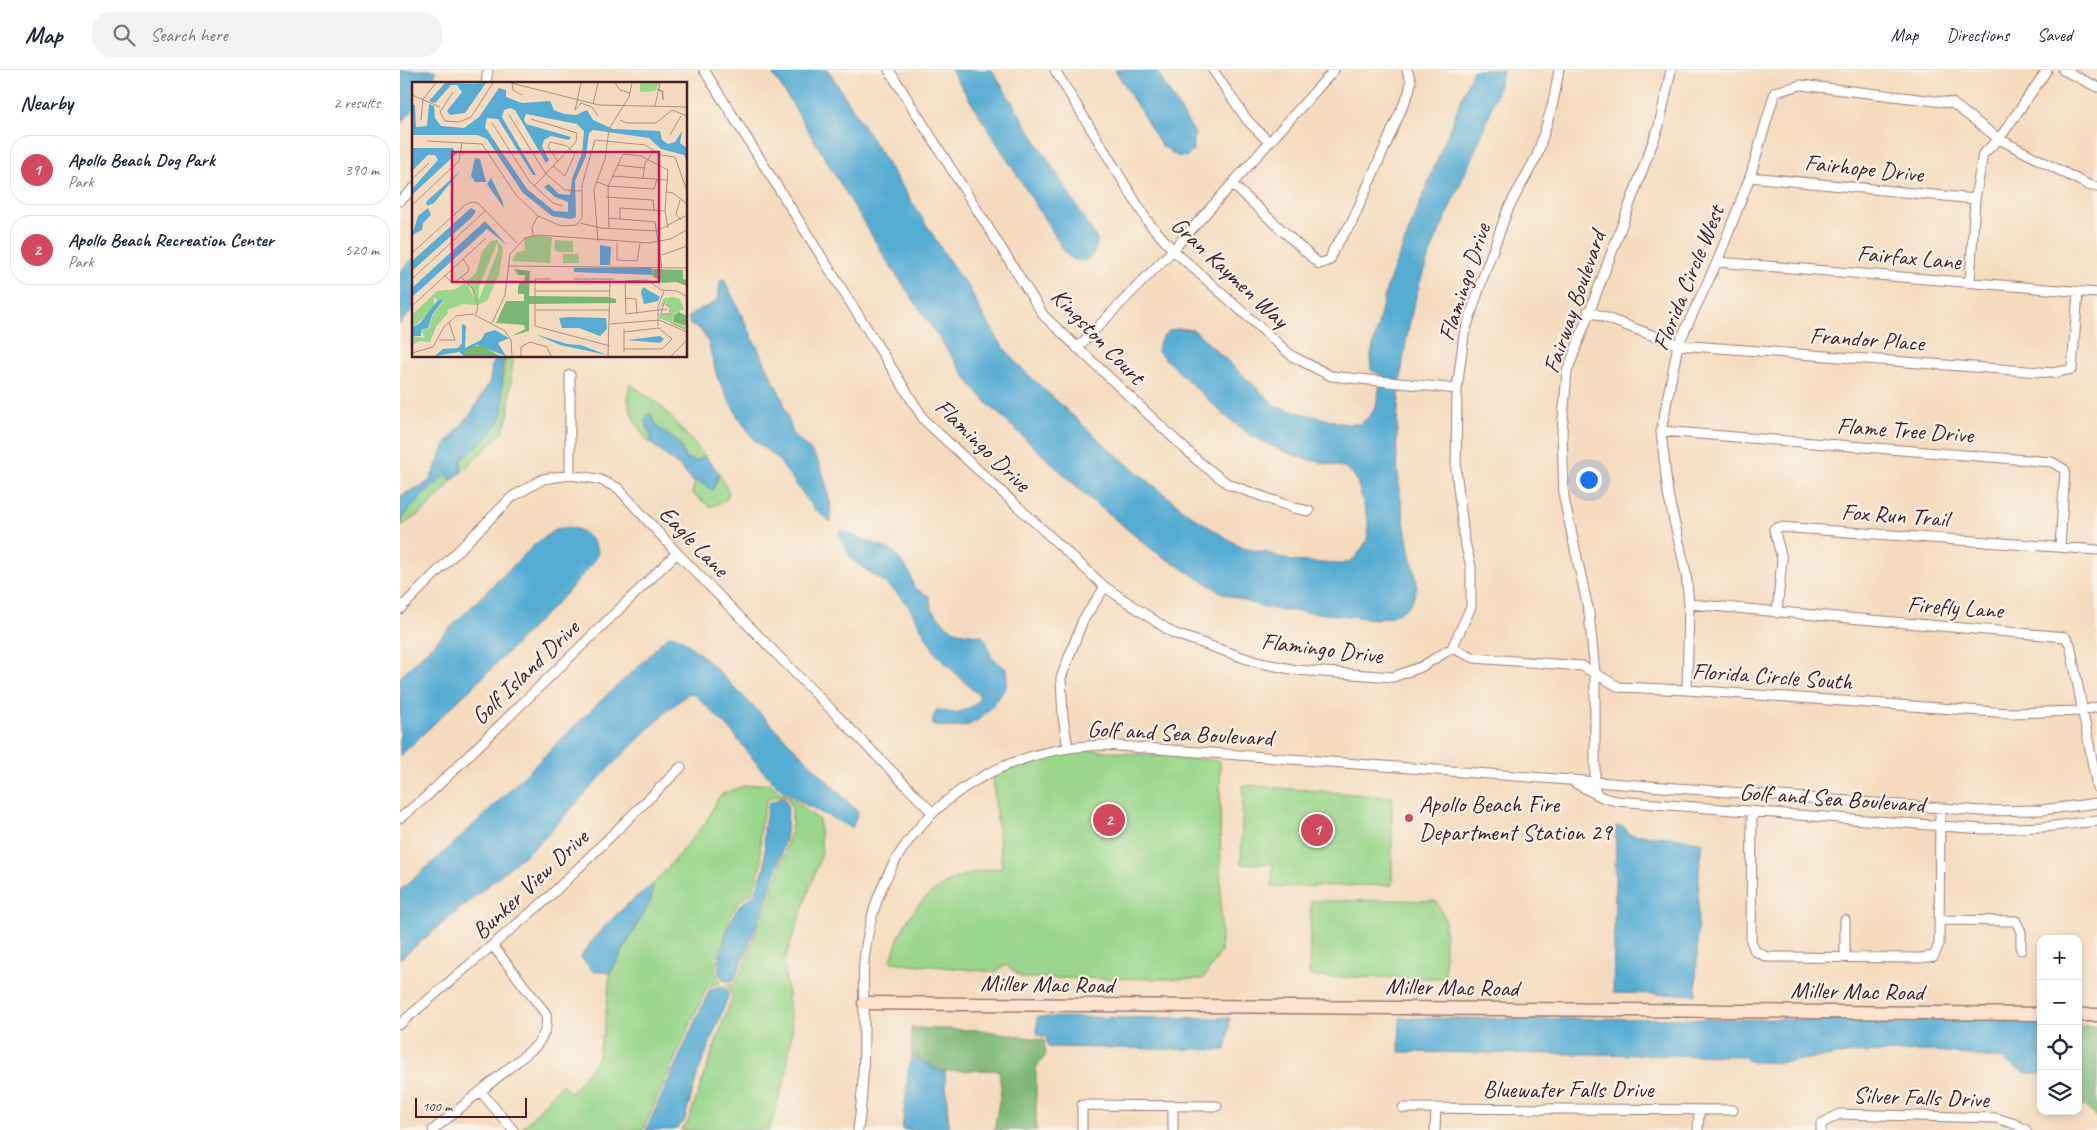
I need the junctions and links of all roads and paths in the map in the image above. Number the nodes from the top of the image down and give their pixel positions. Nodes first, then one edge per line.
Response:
1 (704, 70) edge
2 (889, 70) edge
3 (1055, 70) edge
4 (1213, 70) edge
5 (1334, 70) edge
6 (1407, 70) edge
7 (1559, 70) edge
8 (1671, 70) edge
9 (2047, 70) edge
10 (2064, 70) edge
11 (2097, 87) edge
12 (1999, 139) junction
13 (1268, 142) junction
14 (1750, 177) junction
15 (1232, 184) junction
16 (2097, 186) edge
17 (412, 190) edge
18 (1975, 199) junction
19 (400, 202) edge
20 (1173, 250) junction
21 (1717, 262) junction
22 (1970, 282) junction
23 (2078, 292) junction
24 (2097, 293) edge
25 (1588, 311) junction
26 (1678, 345) junction
27 (1077, 348) junction
28 (570, 375) dead end
29 (1457, 389) junction
30 (1662, 431) junction
31 (570, 476) junction
32 (1309, 511) dead end
33 (2060, 547) junction
34 (2097, 550) edge
35 (677, 553) junction
36 (1105, 587) junction
37 (1689, 604) junction
38 (400, 609) edge
39 (1777, 613) junction
40 (1452, 648) junction
41 (1595, 673) junction
42 (1687, 690) junction
43 (2097, 707) edge
44 (2082, 711) junction
45 (1068, 748) junction
46 (681, 767) dead end
47 (1568, 781) junction
48 (1595, 782) junction
49 (2097, 787) edge
50 (1595, 792) junction
51 (2097, 803) edge
52 (1940, 808) junction
53 (1752, 812) junction
54 (933, 813) junction
55 (400, 818) edge
56 (2097, 821) edge
57 (1940, 826) junction
58 (1845, 920) dead end
59 (1939, 920) junction
60 (493, 946) junction
61 (2021, 950) dead end
62 (1845, 958) junction
63 (864, 1003) junction
64 (2037, 1014) edge
65 (2082, 1015) edge
66 (2097, 1015) edge
67 (400, 1024) edge
68 (481, 1092) junction
69 (1173, 1106) junction
70 (1217, 1106) dead end
71 (1403, 1108) dead end
72 (1436, 1108) junction
73 (1699, 1110) junction
74 (1733, 1110) dead end
75 (433, 1130) edge
76 (513, 1130) edge
77 (858, 1130) edge
78 (1082, 1130) edge
79 (1173, 1130) edge
80 (1436, 1130) edge
81 (1698, 1130) edge
82 (1821, 1130) edge
83 (2026, 1130) edge

1 - 36 street, Flamingo Drive
2 - 27 street, Kingston Court
3 - 20 street, Gran Kaymen Way
4 - 13 street
5 - 13 street
6 - 15 street
7 - 29 street, Flamingo Drive
8 - 25 street, Fairway Boulevard
9 - 12 street
10 - 11 street
12 - 14 street, Florida Circle West
12 - 16 street
12 - 18 street
13 - 15 street
14 - 18 street, Fairhope Drive
14 - 21 street, Florida Circle West
15 - 20 street
17 - 19 street
18 - 22 street
20 - 27 street
20 - 29 street, Gran Kaymen Way
21 - 22 street, Fairfax Lane
21 - 26 street, Florida Circle West
22 - 23 street, Fairfax Lane
23 - 24 street, Fairfax Lane
23 - 26 street, Frandor Place
25 - 26 street, Frandor Place
25 - 41 street, Fairway Boulevard
26 - 30 street, Florida Circle West
27 - 32 street, Kingston Court
28 - 31 street
29 - 40 street, Flamingo Drive
30 - 33 street, Flame Tree Drive
30 - 37 street, Florida Circle West
31 - 35 street, Eagle Lane
31 - 38 street, Eagle Lane
33 - 34 street, Fox Run Trail
33 - 39 street, Fox Run Trail
35 - 54 street, Eagle Lane
35 - 55 street, Golf Island Drive
36 - 40 street, Flamingo Drive
36 - 45 street
37 - 39 street, Firefly Lane
37 - 42 street, Florida Circle West
39 - 44 street, Firefly Lane
40 - 41 street, Florida Circle South
41 - 42 street, Florida Circle South
41 - 48 street, Fairway Boulevard
42 - 44 street, Florida Circle South
43 - 44 street, Florida Circle South
44 - 49 street, Firefly Lane
45 - 47 street, Golf and Sea Boulevard
45 - 54 street, Golf and Sea Boulevard
46 - 60 street, Bunker View Drive
47 - 48 street, Golf and Sea Boulevard
47 - 50 street, Golf and Sea Boulevard
48 - 50 street, Fairway Boulevard
48 - 52 street, Golf and Sea Boulevard
50 - 53 street, Golf and Sea Boulevard
51 - 52 street, Golf and Sea Boulevard
52 - 57 street
53 - 57 street, Golf and Sea Boulevard
53 - 62 street
54 - 63 street, Golf and Sea Boulevard
56 - 57 street, Golf and Sea Boulevard
57 - 59 street
58 - 62 street
59 - 61 street
59 - 62 street
60 - 67 street, Bunker View Drive
60 - 68 street
63 - 64 street, Miller Mac Road
63 - 77 street, Golf and Sea Boulevard
65 - 66 street
68 - 75 street
68 - 76 street
69 - 70 street
69 - 78 street
69 - 79 street
71 - 72 street, Bluewater Falls Drive
72 - 73 street, Bluewater Falls Drive
72 - 80 street
73 - 74 street, Bluewater Falls Drive
73 - 81 street
82 - 83 street, Silver Falls Drive

